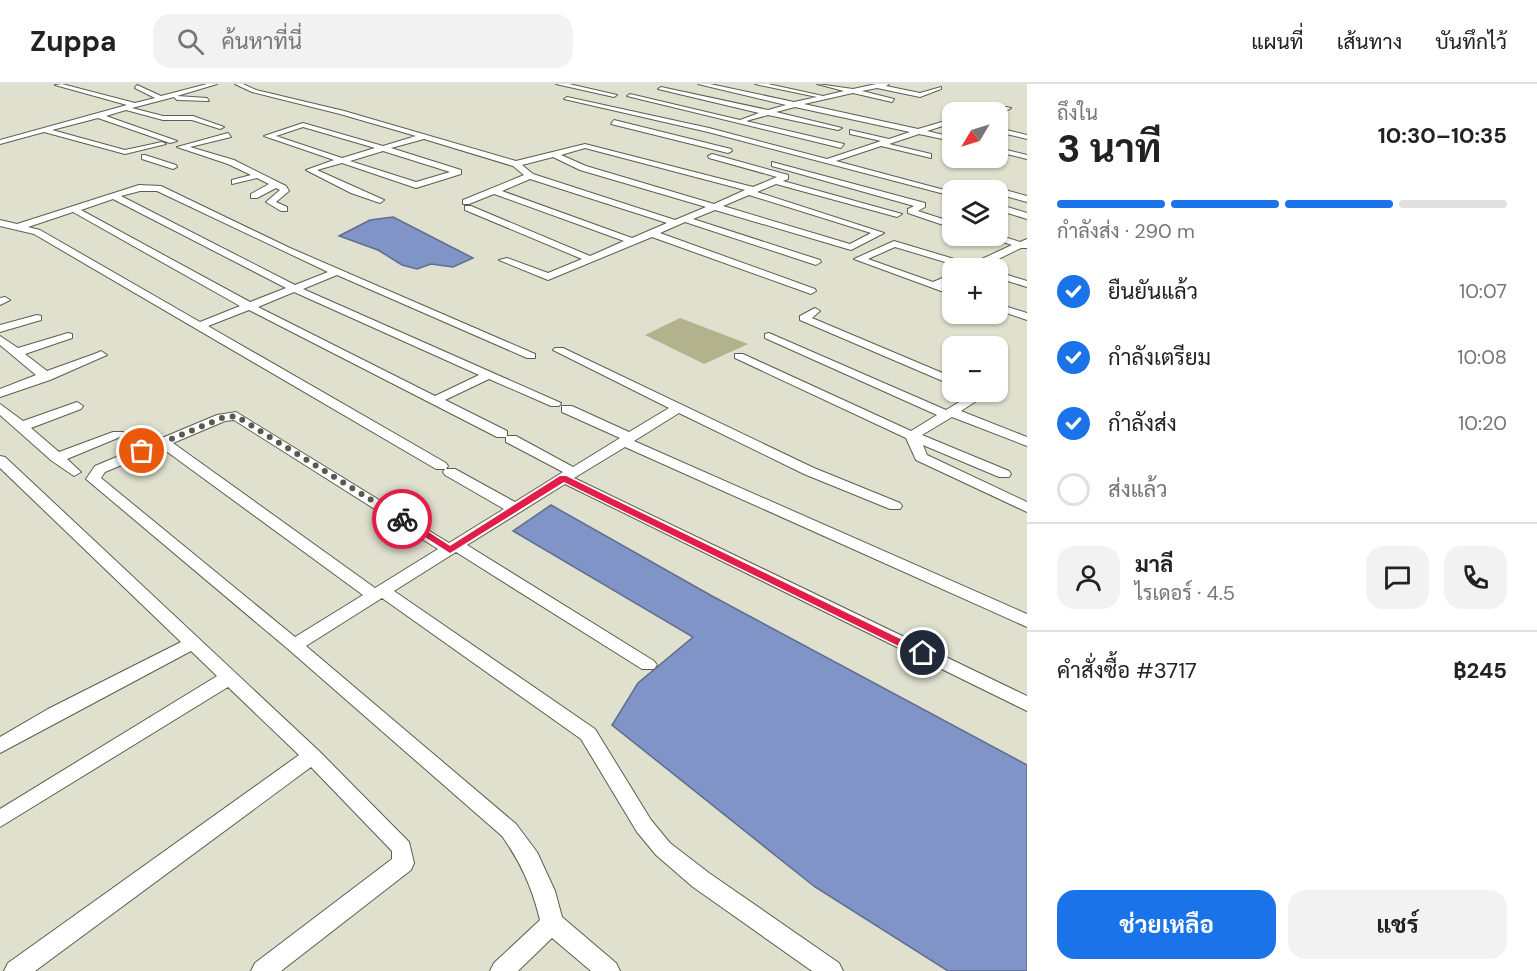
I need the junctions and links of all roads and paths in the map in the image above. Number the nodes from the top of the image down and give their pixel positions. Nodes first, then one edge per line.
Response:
1 (214, 84) edge
2 (238, 84) edge
3 (559, 84) edge
4 (594, 84) edge
5 (701, 84) edge
6 (762, 84) edge
7 (820, 84) edge
8 (868, 84) edge
9 (58, 85) edge
10 (177, 85) edge
11 (883, 85) edge
12 (924, 86) edge
13 (137, 87) dead end
14 (581, 88) junction
15 (661, 88) dead end
16 (193, 90) junction
17 (854, 91) junction
18 (614, 93) dead end
19 (171, 96) junction
20 (630, 96) dead end
21 (825, 98) junction
22 (162, 99) junction
23 (567, 99) dead end
24 (207, 100) dead end
25 (892, 100) dead end
26 (622, 104) dead end
27 (796, 104) junction
28 (137, 106) junction
29 (611, 107) junction
30 (811, 107) junction
31 (850, 107) dead end
32 (126, 109) junction
33 (803, 110) dead end
34 (769, 113) junction
35 (837, 113) junction
36 (100, 116) junction
37 (739, 121) junction
38 (615, 122) dead end
39 (942, 124) edge
40 (220, 127) dead end
41 (838, 128) dead end
42 (709, 130) junction
43 (812, 131) dead end
44 (920, 131) junction
45 (41, 132) junction
46 (853, 132) dead end
47 (228, 135) dead end
48 (424, 136) junction
49 (801, 136) junction
50 (942, 136) edge
51 (683, 139) junction
52 (821, 141) junction
53 (0, 142) edge
54 (162, 144) dead end
55 (888, 144) junction
56 (904, 144) dead end
57 (762, 145) junction
58 (811, 145) dead end
59 (183, 146) junction
60 (841, 146) dead end
61 (93, 148) dead end
62 (382, 148) junction
63 (746, 151) dead end
64 (1008, 152) edge
65 (209, 155) junction
66 (556, 155) junction
67 (712, 156) dead end
68 (927, 156) dead end
69 (1027, 157) edge
70 (191, 160) dead end
71 (343, 160) junction
72 (828, 161) junction
73 (516, 164) junction
74 (173, 167) dead end
75 (803, 172) junction
76 (257, 176) junction
77 (530, 176) junction
78 (775, 181) junction
79 (235, 182) dead end
80 (276, 184) junction
81 (495, 191) junction
82 (751, 191) junction
83 (942, 191) edge
84 (1008, 194) edge
85 (111, 195) junction
86 (254, 196) dead end
87 (933, 199) dead end
88 (380, 200) dead end
89 (1027, 200) edge
90 (922, 205) junction
91 (716, 206) junction
92 (72, 208) junction
93 (284, 209) dead end
94 (1008, 210) edge
95 (897, 214) dead end
96 (1027, 216) edge
97 (680, 221) junction
98 (942, 222) edge
99 (0, 223) edge
100 (18, 227) junction
101 (651, 233) junction
102 (1008, 240) edge
103 (632, 241) junction
104 (1025, 244) edge
105 (994, 258) edge
106 (590, 259) junction
107 (942, 259) edge
108 (504, 260) dead end
109 (816, 262) dead end
110 (336, 272) junction
111 (1008, 278) edge
112 (942, 281) edge
113 (1027, 284) edge
114 (934, 285) junction
115 (942, 288) edge
116 (295, 289) junction
117 (811, 291) dead end
118 (250, 306) junction
119 (1008, 310) edge
120 (815, 311) dead end
121 (1027, 317) edge
122 (37, 318) dead end
123 (199, 326) junction
124 (0, 329) edge
125 (68, 336) dead end
126 (769, 336) dead end
127 (0, 339) edge
128 (560, 350) dead end
129 (16, 353) junction
130 (101, 355) dead end
131 (531, 356) dead end
132 (739, 356) dead end
133 (488, 375) junction
134 (46, 377) junction
135 (942, 377) edge
136 (0, 393) edge
137 (434, 401) junction
138 (966, 402) edge
139 (77, 406) dead end
140 (0, 408) edge
141 (678, 408) junction
142 (949, 413) junction
143 (20, 427) junction
144 (118, 435) dead end
145 (912, 436) junction
146 (626, 439) junction
147 (163, 442) junction
148 (1027, 442) edge
149 (57, 458) junction
150 (0, 460) edge
151 (74, 472) dead end
152 (1004, 474) dead end
153 (568, 475) junction
154 (895, 506) dead end
155 (1027, 508) edge
156 (516, 509) junction
157 (454, 548) junction
158 (379, 593) junction
159 (1027, 621) edge
160 (191, 644) junction
161 (294, 645) junction
162 (648, 665) dead end
163 (228, 678) junction
164 (1027, 704) edge
165 (0, 746) edge
166 (312, 756) junction
167 (0, 819) edge
168 (552, 923) junction
169 (16, 971) edge
170 (263, 971) edge
171 (502, 971) edge
172 (608, 971) edge
173 (831, 971) edge

1 - 16 street
2 - 48 street
3 - 14 street
4 - 14 street
5 - 27 street
6 - 21 street
7 - 17 street
8 - 11 street
9 - 28 street
10 - 16 street
11 - 12 street
11 - 17 street
13 - 22 street
14 - 18 street
15 - 34 street
16 - 19 street
17 - 21 street
17 - 25 street
19 - 22 street
19 - 24 street
20 - 37 street
21 - 27 street
22 - 28 street
23 - 29 street
26 - 29 street
27 - 30 street
27 - 34 street
28 - 32 street
29 - 42 street
30 - 33 street
30 - 35 street
31 - 35 street
32 - 36 street
32 - 40 street
34 - 37 street
34 - 41 street
35 - 44 street
36 - 45 street
36 - 59 street
37 - 42 street
37 - 49 street
38 - 51 street
39 - 44 street
42 - 51 street
42 - 57 street
43 - 49 street
44 - 50 street
44 - 55 street
45 - 53 street
45 - 54 street
45 - 61 street
46 - 55 street
47 - 59 street
48 - 62 street
48 - 73 street
49 - 52 street
51 - 75 street
52 - 58 street
52 - 60 street
55 - 56 street
55 - 68 street
55 - 72 street
57 - 63 street
57 - 72 street
59 - 65 street
59 - 74 street
62 - 71 street
62 - 71 street
62 - 71 street
64 - 69 street
65 - 70 street
65 - 76 street
66 - 73 street
66 - 82 street
66 - 91 street
67 - 78 street
71 - 88 street
72 - 75 street
72 - 83 street
73 - 77 street
75 - 90 street
76 - 79 street
76 - 80 street
77 - 81 street
77 - 97 street
78 - 82 street
78 - 95 street
80 - 86 street
80 - 93 street
81 - 103 street
81 - 106 street
82 - 91 street
82 - 91 street
84 - 89 street
85 - 92 street
85 - 110 street
85 - 116 street
87 - 90 street
90 - 98 street
91 - 97 street
92 - 100 street
92 - 118 street
94 - 96 street
97 - 101 street
97 - 109 street
99 - 100 street
100 - 123 street
101 - 103 street
101 - 117 street
102 - 104 street
103 - 106 street
104 - 105 street
106 - 108 street
107 - 114 street
110 - 116 street
110 - 131 street
111 - 113 street
112 - 114 street
114 - 115 street
116 - 118 street
116 - 133 street
118 - 123 street
118 - 137 street
119 - 121 street
120 - 135 street
122 - 124 street
123 - 156 street
125 - 129 street
126 - 142 street
127 - 129 street
128 - 141 street
129 - 134 street
130 - 134 street
132 - 145 street
133 - 137 street
133 - 146 street
134 - 136 street
137 - 153 street
138 - 142 street
139 - 143 street
140 - 143 street
141 - 146 street
141 - 154 street
142 - 145 street
142 - 148 street
143 - 149 street
144 - 149 street
145 - 152 street
145 - 155 street
146 - 153 street
146 - 159 street
147 - 157 street
147 - 158 street
147 - 161 street
149 - 151 street
150 - 160 street
153 - 156 street
153 - 164 street
156 - 157 street
157 - 158 street
157 - 162 street
158 - 161 street
158 - 173 street
160 - 163 street
160 - 165 street
161 - 168 street
163 - 166 street
163 - 167 street
166 - 169 street
166 - 170 street
168 - 171 street
168 - 172 street

